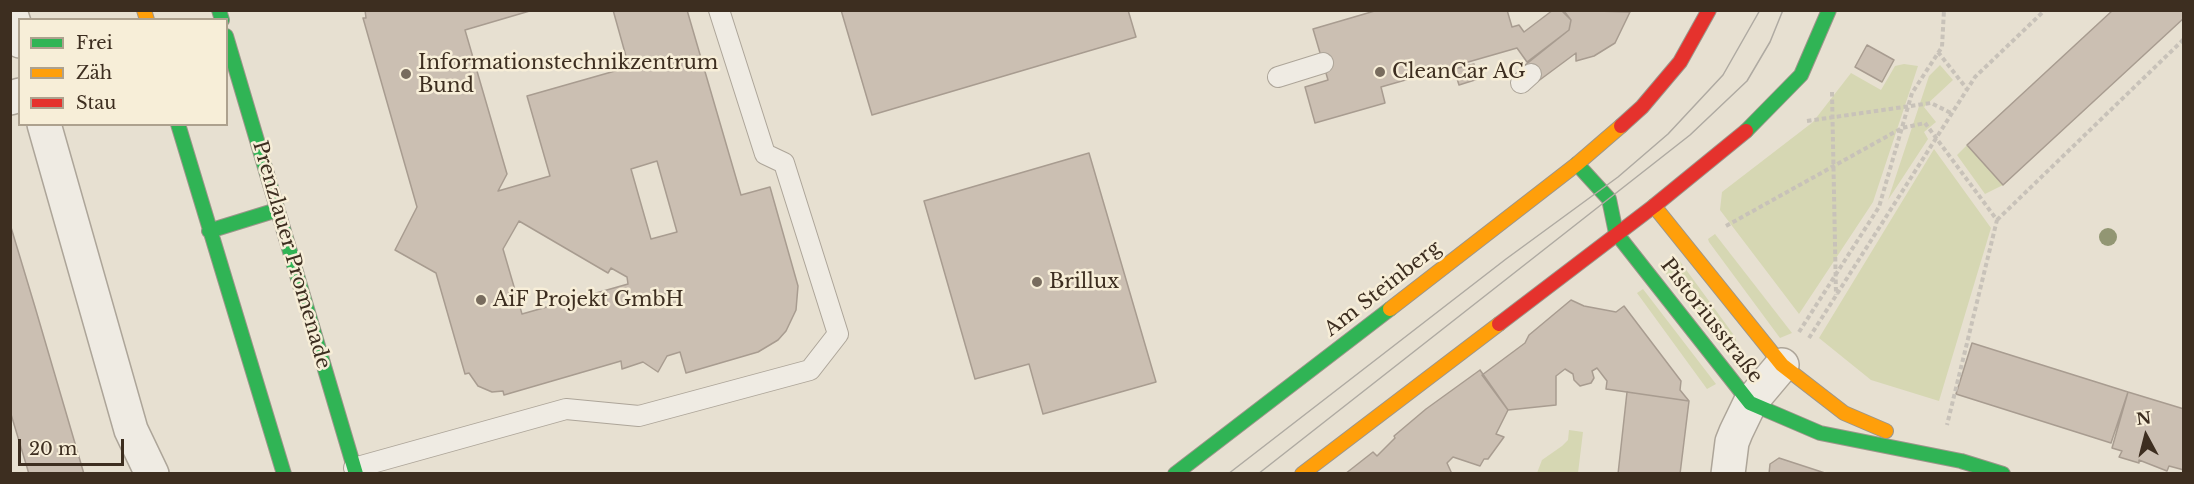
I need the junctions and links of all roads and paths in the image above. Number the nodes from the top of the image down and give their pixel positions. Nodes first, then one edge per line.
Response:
1 (719, 10) edge
2 (1709, 10) edge
3 (1829, 10) edge
4 (1944, 10) edge
5 (2045, 10) edge
6 (10, 11) edge
7 (18, 35) edge
8 (2184, 39) edge
9 (228, 43) edge
10 (1938, 52) junction
11 (1323, 63) dead end
12 (1278, 77) dead end
13 (1967, 89) junction
14 (1832, 91) dead end
15 (1909, 106) junction
16 (1951, 113) junction
17 (1832, 118) junction
18 (1803, 121) dead end
19 (45, 126) edge
20 (179, 126) edge
21 (1902, 128) junction
22 (1936, 136) junction
23 (1577, 164) junction
24 (1833, 167) junction
25 (1620, 201) junction
26 (1654, 206) junction
27 (277, 210) junction
28 (1997, 220) junction
29 (1726, 226) dead end
30 (209, 231) junction
31 (1617, 233) junction
32 (1836, 274) junction
33 (1836, 295) junction
34 (1809, 338) dead end
35 (1789, 351) junction
36 (1750, 403) junction
37 (1946, 425) dead end
38 (1961, 461) junction
39 (355, 471) edge
40 (152, 474) edge
41 (284, 474) edge
42 (1175, 474) edge
43 (1302, 474) edge
44 (1728, 474) edge
45 (2003, 474) edge

1 - 39 lane
2 - 23 main road, Am Steinberg
3 - 26 main road
4 - 10 path
5 - 13 path
6 - 7 street
8 - 28 path
9 - 27 main road, Prenzlauer Promenade
10 - 13 path
10 - 15 path
11 - 12 lane
13 - 16 path
14 - 17 path
15 - 16 path
15 - 17 path
15 - 21 path
16 - 22 path
17 - 18 path
17 - 24 path
19 - 40 street
20 - 30 main road
21 - 22 path
21 - 24 path
21 - 32 path
22 - 28 path
22 - 33 path
23 - 25 main road
23 - 42 main road, Am Steinberg
24 - 29 path
24 - 32 path
25 - 26 main road
25 - 31 main road
26 - 31 main road
26 - 35 main road, Pistoriusstraße
27 - 30 main road
27 - 39 main road, Prenzlauer Promenade
28 - 37 path
30 - 41 main road
31 - 36 main road, Pistoriusstraße
31 - 43 main road
32 - 33 path
32 - 35 path
33 - 34 path
35 - 36 street
35 - 38 main road, Pistoriusstraße
36 - 38 main road, Pistoriusstraße
36 - 44 street
38 - 45 main road, Pistoriusstraße

